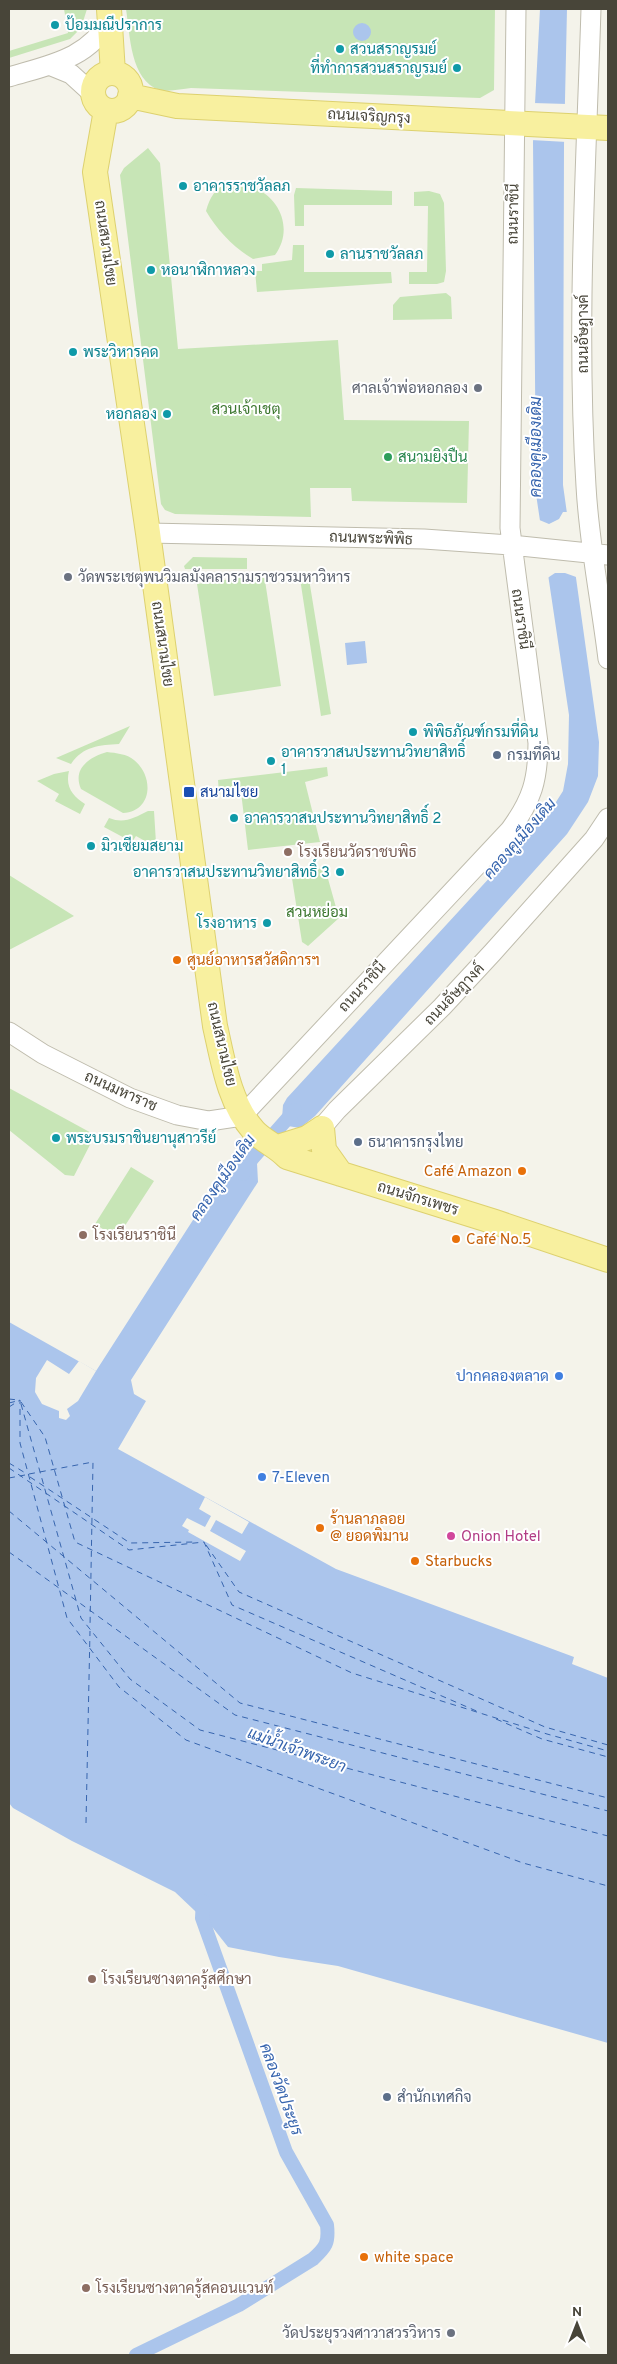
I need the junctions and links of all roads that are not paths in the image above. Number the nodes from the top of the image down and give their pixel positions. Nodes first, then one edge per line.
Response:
1 (516, 9) edge
2 (591, 9) edge
3 (110, 14) edge
4 (48, 65) junction
5 (113, 73) junction
6 (9, 77) edge
7 (94, 96) junction
8 (130, 96) junction
9 (522, 124) junction
10 (589, 127) edge
11 (148, 533) junction
12 (512, 545) junction
13 (592, 553) edge
14 (608, 659) edge
15 (608, 818) edge
16 (9, 1032) edge
17 (248, 1124) junction
18 (322, 1128) junction
19 (283, 1152) junction
20 (341, 1174) junction
21 (608, 1260) edge

1 - 9 street, ถนนราชินี
2 - 10 street, ถนนอัษฎางค์
3 - 4 street
3 - 5 main road
4 - 6 street
4 - 7 street
5 - 7 main road
5 - 8 main road
7 - 8 main road
7 - 11 main road, ถนนสนามไชย
8 - 9 main road, ถนนเจริญกรุง
9 - 10 main road, ถนนเจริญกรุง
9 - 12 street, ถนนราชินี
10 - 13 street, ถนนอัษฎางค์
11 - 12 street, ถนนพระพิพิธ
11 - 17 main road, ถนนสนามไชย
12 - 13 street, ถนนพระพิพิธ
12 - 17 street, ถนนราชินี
13 - 14 street, ถนนอัษฎางค์
15 - 18 street, ถนนอัษฎางค์
16 - 17 street, ถนนมหาราช
17 - 19 main road, ถนนจักรเพชร
18 - 19 main road
18 - 20 main road
19 - 20 main road, ถนนจักรเพชร
20 - 21 main road, ถนนจักรเพชร

